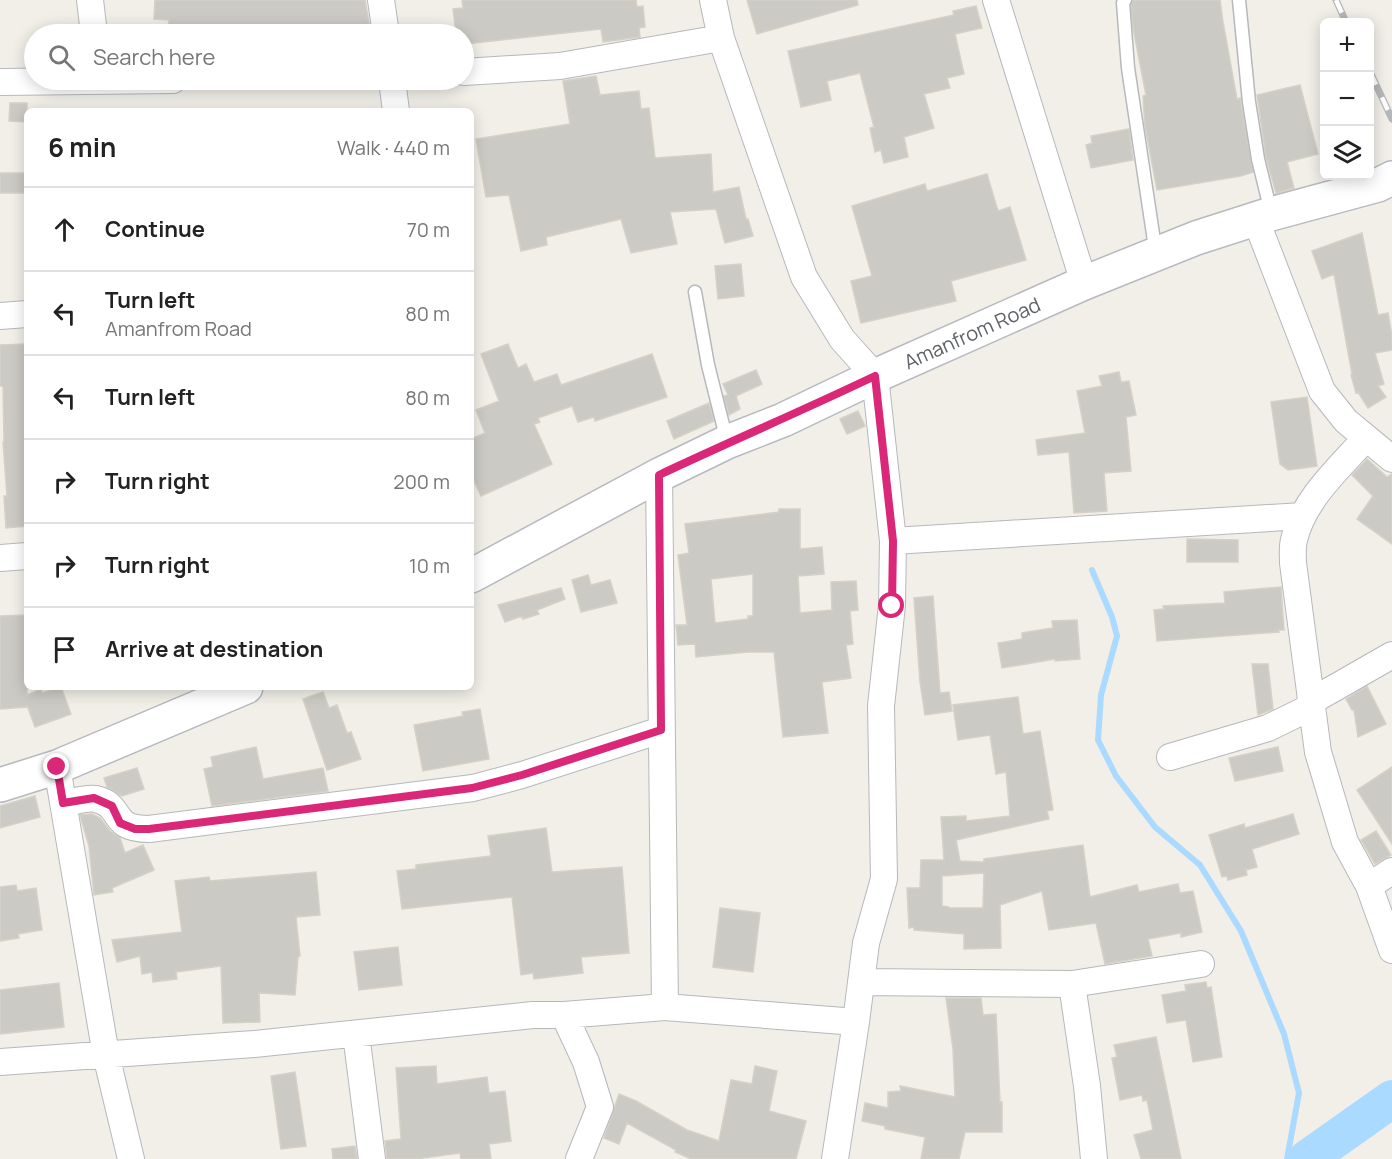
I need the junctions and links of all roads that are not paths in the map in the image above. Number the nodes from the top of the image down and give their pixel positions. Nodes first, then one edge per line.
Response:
1 (90, 0) edge
2 (381, 0) edge
3 (713, 0) edge
4 (996, 0) edge
5 (1125, 0) edge
6 (1239, 0) edge
7 (93, 24) edge
8 (385, 24) edge
9 (721, 38) junction
10 (474, 71) edge
11 (0, 82) edge
12 (24, 82) edge
13 (393, 90) edge
14 (396, 108) edge
15 (1392, 178) edge
16 (1264, 217) junction
17 (1156, 254) junction
18 (1084, 284) junction
19 (695, 291) dead end
20 (24, 314) edge
21 (0, 316) edge
22 (875, 376) junction
23 (1365, 439) junction
24 (727, 442) junction
25 (1392, 459) edge
26 (659, 475) junction
27 (1303, 516) junction
28 (893, 541) junction
29 (24, 556) edge
30 (0, 558) edge
31 (474, 574) edge
32 (1392, 655) edge
33 (239, 690) edge
34 (1310, 704) junction
35 (661, 730) junction
36 (1170, 757) dead end
37 (57, 767) junction
38 (0, 785) edge
39 (63, 803) junction
40 (1392, 871) edge
41 (1369, 886) junction
42 (1392, 950) edge
43 (1201, 964) dead end
44 (862, 982) junction
45 (1071, 984) junction
46 (665, 1007) junction
47 (564, 1016) junction
48 (856, 1022) junction
49 (356, 1034) junction
50 (106, 1055) junction
51 (0, 1062) edge
52 (131, 1159) edge
53 (372, 1159) edge
54 (579, 1159) edge
55 (835, 1159) edge
56 (1094, 1159) edge

1 - 7 street
2 - 8 street
3 - 9 street
4 - 18 street
5 - 17 lane
6 - 16 lane
9 - 10 street
9 - 22 street
11 - 12 street
13 - 14 street
15 - 16 street, Amanfrom Road
16 - 17 street, Amanfrom Road
16 - 23 street
17 - 18 street, Amanfrom Road
18 - 22 street, Amanfrom Road
19 - 24 lane
20 - 21 street
22 - 24 street, Amanfrom Road
22 - 28 street
23 - 25 street
23 - 27 street
24 - 26 street, Amanfrom Road
26 - 31 street, Amanfrom Road
26 - 35 street
27 - 28 street
27 - 34 street
28 - 44 street
29 - 30 street
32 - 34 street
33 - 37 street
34 - 36 street
34 - 41 street
35 - 39 street
35 - 46 street
37 - 38 street
37 - 39 street
39 - 50 street
40 - 41 street
41 - 42 street
43 - 45 street
44 - 45 street
44 - 48 street
45 - 56 street
46 - 47 street
46 - 48 street
47 - 49 street
47 - 54 street
48 - 55 street
49 - 50 street
49 - 53 street
50 - 51 street
50 - 52 street

